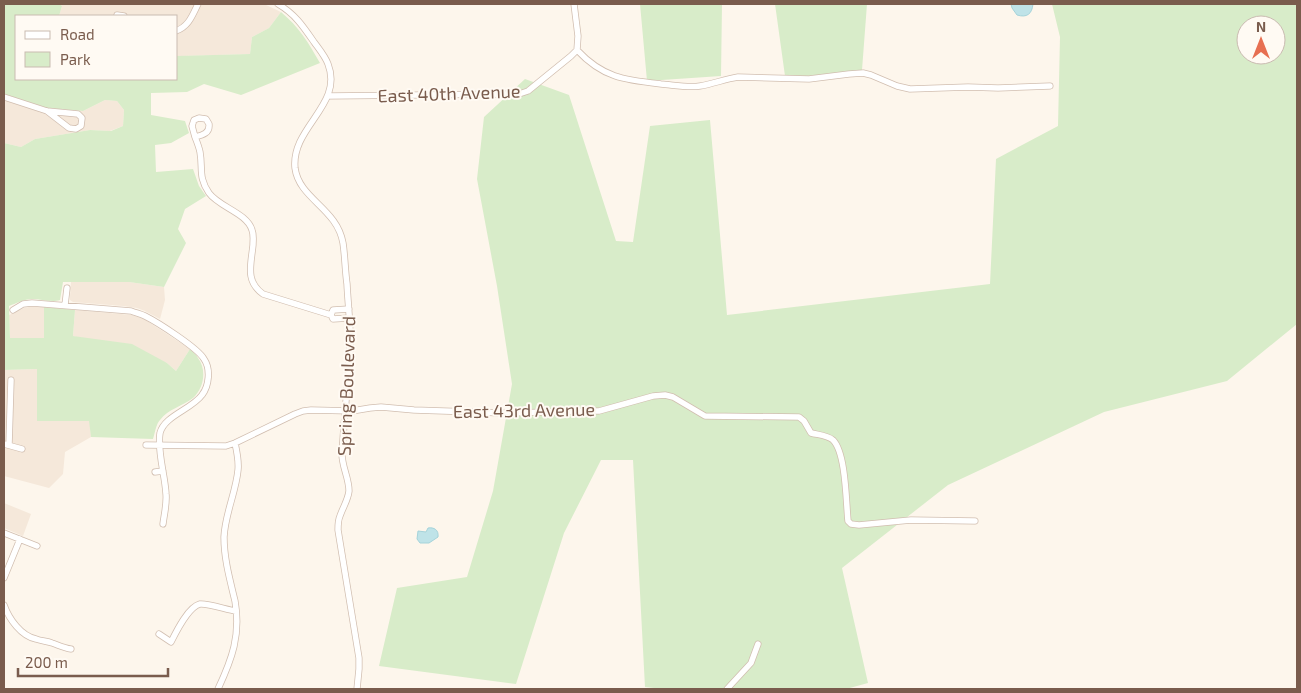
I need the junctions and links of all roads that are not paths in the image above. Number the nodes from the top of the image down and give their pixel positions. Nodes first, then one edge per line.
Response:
1 (198, 4) edge
2 (278, 4) edge
3 (574, 4) edge
4 (117, 14) dead end
5 (120, 15) edge
6 (178, 30) edge
7 (577, 50) junction
8 (571, 56) junction
9 (584, 57) junction
10 (1050, 86) dead end
11 (328, 96) junction
12 (4, 97) edge
13 (47, 111) junction
14 (195, 138) dead end
15 (67, 288) dead end
16 (65, 305) junction
17 (349, 309) junction
18 (13, 310) dead end
19 (331, 315) junction
20 (349, 318) junction
21 (11, 380) dead end
22 (344, 411) junction
23 (235, 443) junction
24 (6, 444) edge
25 (146, 445) dead end
26 (160, 445) junction
27 (22, 449) dead end
28 (163, 471) junction
29 (155, 472) dead end
30 (975, 521) dead end
31 (162, 524) dead end
32 (4, 533) edge
33 (20, 539) junction
34 (37, 546) dead end
35 (4, 578) edge
36 (4, 605) edge
37 (236, 612) junction
38 (159, 634) dead end
39 (758, 644) dead end
40 (71, 649) dead end
41 (218, 689) edge
42 (356, 689) edge
43 (727, 689) edge

1 - 6 street
2 - 11 street, Spring Boulevard
3 - 7 street
4 - 5 street
7 - 8 street, East 40th Avenue
7 - 9 street
8 - 9 street
8 - 11 street, East 40th Avenue
9 - 10 street
11 - 17 street, Spring Boulevard
12 - 13 street
13 - 13 street
14 - 19 street
15 - 16 street
16 - 18 street
16 - 26 street
17 - 19 street
17 - 20 street, Spring Boulevard
19 - 20 street
20 - 22 street, Spring Boulevard
21 - 24 street
22 - 23 street, East 43rd Avenue
22 - 30 street, East 43rd Avenue
22 - 42 street, Spring Boulevard
23 - 26 street, East 43rd Avenue
23 - 37 street
24 - 27 street
25 - 26 street, East 43rd Avenue
26 - 28 street
28 - 29 street
28 - 31 street
32 - 33 street
33 - 34 street
33 - 35 street
36 - 40 street
37 - 38 street
37 - 41 street
39 - 43 street

